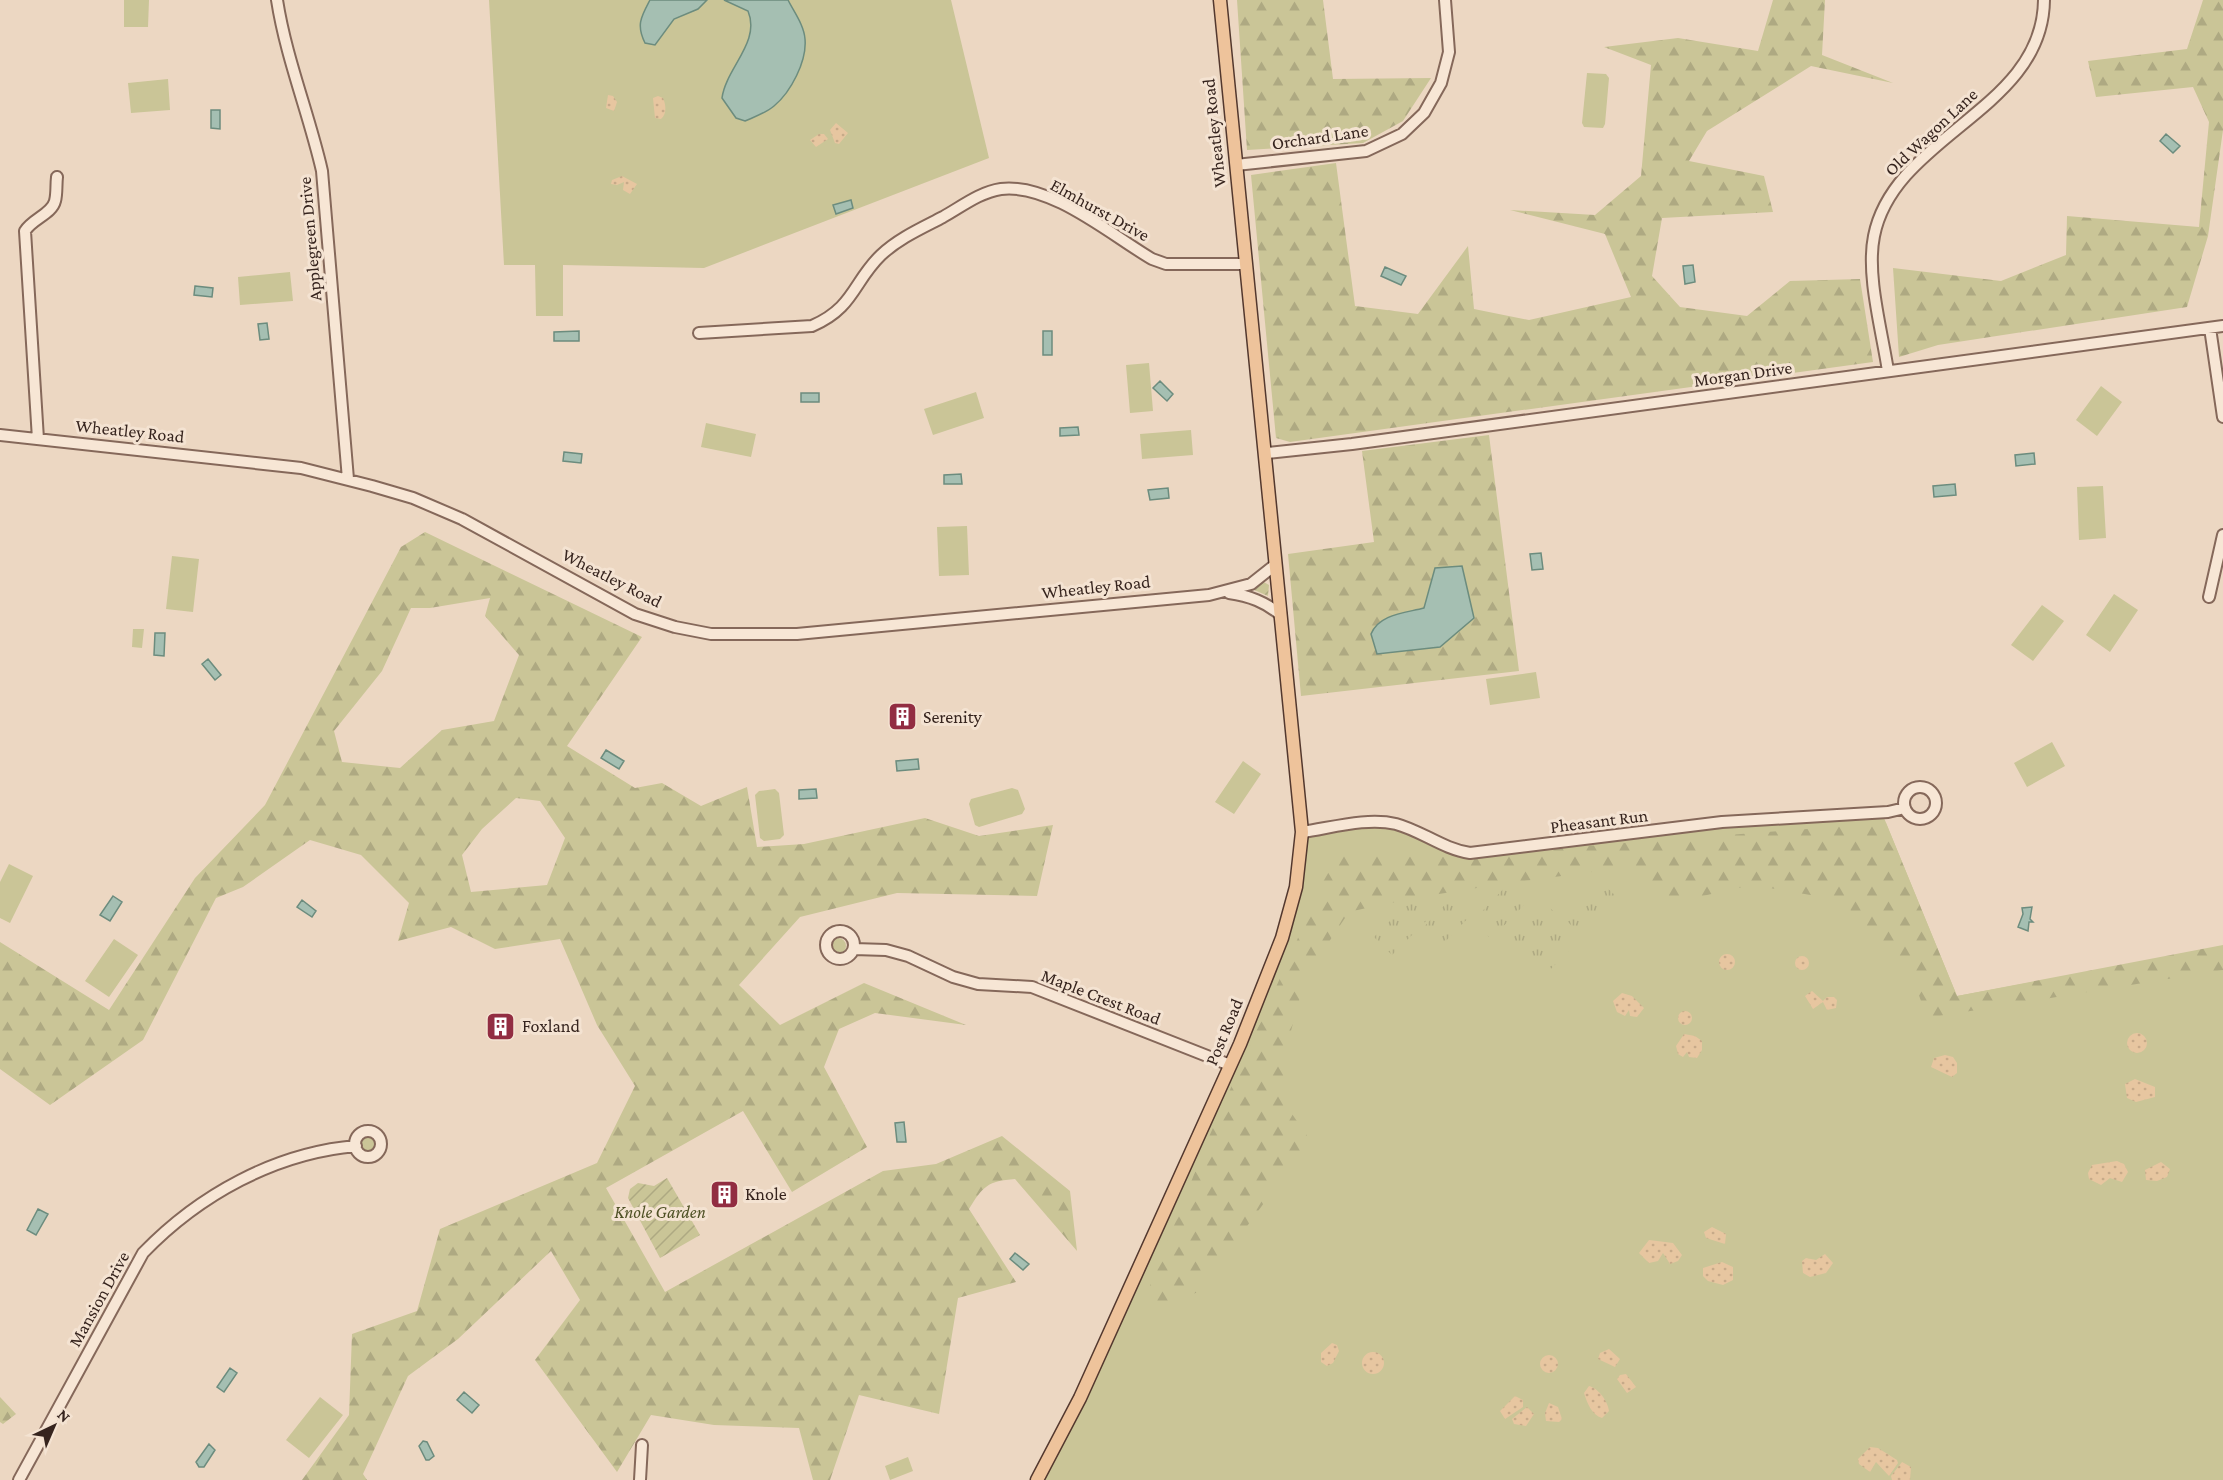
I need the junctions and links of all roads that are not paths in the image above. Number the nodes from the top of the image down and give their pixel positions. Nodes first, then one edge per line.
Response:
1 (278, 0) edge
2 (1220, 0) edge
3 (1445, 0) edge
4 (2044, 0) edge
5 (1236, 165) junction
6 (57, 177) dead end
7 (1245, 264) junction
8 (2223, 326) edge
9 (2210, 328) junction
10 (699, 333) dead end
11 (1888, 371) junction
12 (2223, 417) edge
13 (0, 435) edge
14 (38, 439) junction
15 (1267, 453) junction
16 (348, 479) junction
17 (2223, 535) edge
18 (1275, 565) junction
19 (1226, 593) junction
20 (2209, 597) dead end
21 (1281, 615) junction
22 (1905, 808) dead end
23 (1302, 832) junction
24 (855, 949) dead end
25 (1230, 1065) junction
26 (356, 1146) dead end
27 (642, 1445) dead end
28 (20, 1480) edge
29 (640, 1480) edge
30 (1037, 1480) edge

1 - 16 street, Applegreen Drive
2 - 5 main road, Wheatley Road
3 - 5 street, Orchard Lane
4 - 11 street, Old Wagon Lane
5 - 7 main road, Wheatley Road
6 - 14 street
7 - 10 street, Elmhurst Drive
7 - 15 main road, Wheatley Road
8 - 9 street, Morgan Drive
9 - 11 street, Morgan Drive
9 - 12 street
11 - 15 street, Morgan Drive
13 - 14 street, Wheatley Road
14 - 16 street, Wheatley Road
15 - 18 main road, Wheatley Road
16 - 19 street, Wheatley Road
17 - 20 street
18 - 19 street, Wheatley Road
18 - 21 main road, Post Road
19 - 21 street, Wheatley Road
21 - 23 main road, Post Road
22 - 23 street, Pheasant Run
23 - 25 main road, Post Road
24 - 25 street, Maple Crest Road
25 - 30 main road, Post Road
26 - 28 street, Mansion Drive
27 - 29 street

